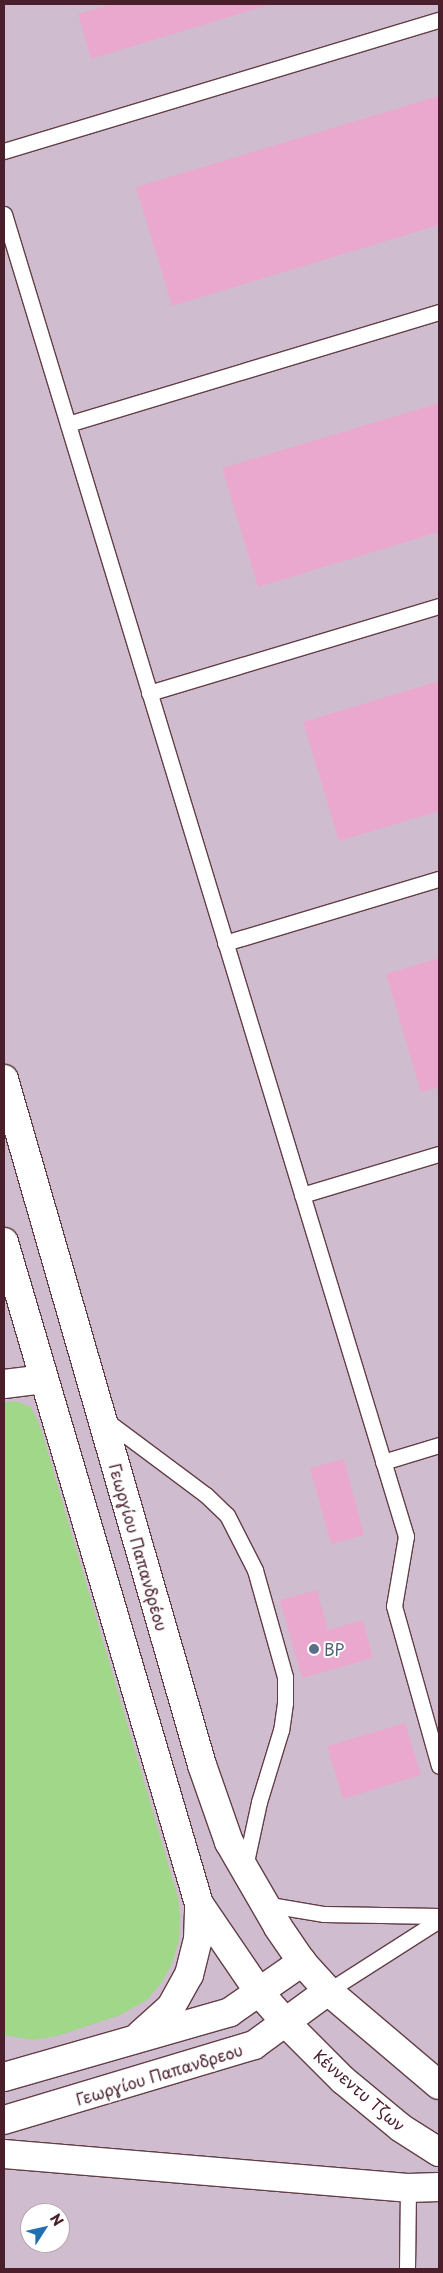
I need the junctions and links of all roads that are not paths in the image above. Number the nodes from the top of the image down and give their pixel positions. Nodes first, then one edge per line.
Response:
1 (439, 20) edge
2 (4, 151) edge
3 (4, 214) edge
4 (439, 312) edge
5 (68, 424) junction
6 (439, 606) edge
7 (149, 693) junction
8 (439, 879) edge
9 (225, 943) junction
10 (4, 1079) edge
11 (439, 1154) edge
12 (302, 1195) junction
13 (4, 1242) edge
14 (44, 1379) junction
15 (4, 1384) edge
16 (102, 1418) junction
17 (439, 1445) edge
18 (383, 1462) junction
19 (439, 1766) edge
20 (244, 1869) junction
21 (199, 1904) junction
22 (264, 1904) junction
23 (439, 1916) edge
24 (439, 1920) edge
25 (302, 1962) junction
26 (328, 1991) junction
27 (259, 1992) junction
28 (286, 2023) junction
29 (135, 2040) junction
30 (4, 2077) edge
31 (439, 2085) edge
32 (4, 2120) edge
33 (439, 2152) edge
34 (4, 2154) edge
35 (439, 2187) edge
36 (408, 2188) junction
37 (407, 2269) edge

1 - 2 lane
3 - 5 lane
4 - 5 lane
5 - 7 lane
6 - 7 lane
7 - 9 lane
8 - 9 lane
9 - 12 lane
10 - 16 street, Γεωργίου Παπανδρέου
11 - 12 lane
12 - 18 lane
13 - 14 street
14 - 15 street
14 - 21 street
16 - 20 street, Γεωργίου Παπανδρέου
16 - 20 lane
17 - 18 lane
18 - 19 lane
20 - 22 street, Γεωργίου Παπανδρέου
21 - 27 street
21 - 29 street
22 - 23 lane
22 - 25 street, Γεωργίου Παπανδρέου
24 - 26 lane
25 - 26 street, Γεωργίου Παπανδρέου
25 - 27 street
26 - 28 street, Γεωργίου Παπανδρεου
26 - 31 street
27 - 28 street
27 - 29 street
28 - 32 street, Γεωργίου Παπανδρεου
28 - 33 street, Κέννεντυ Τζων
29 - 30 street
34 - 36 street
35 - 36 street
36 - 37 lane

